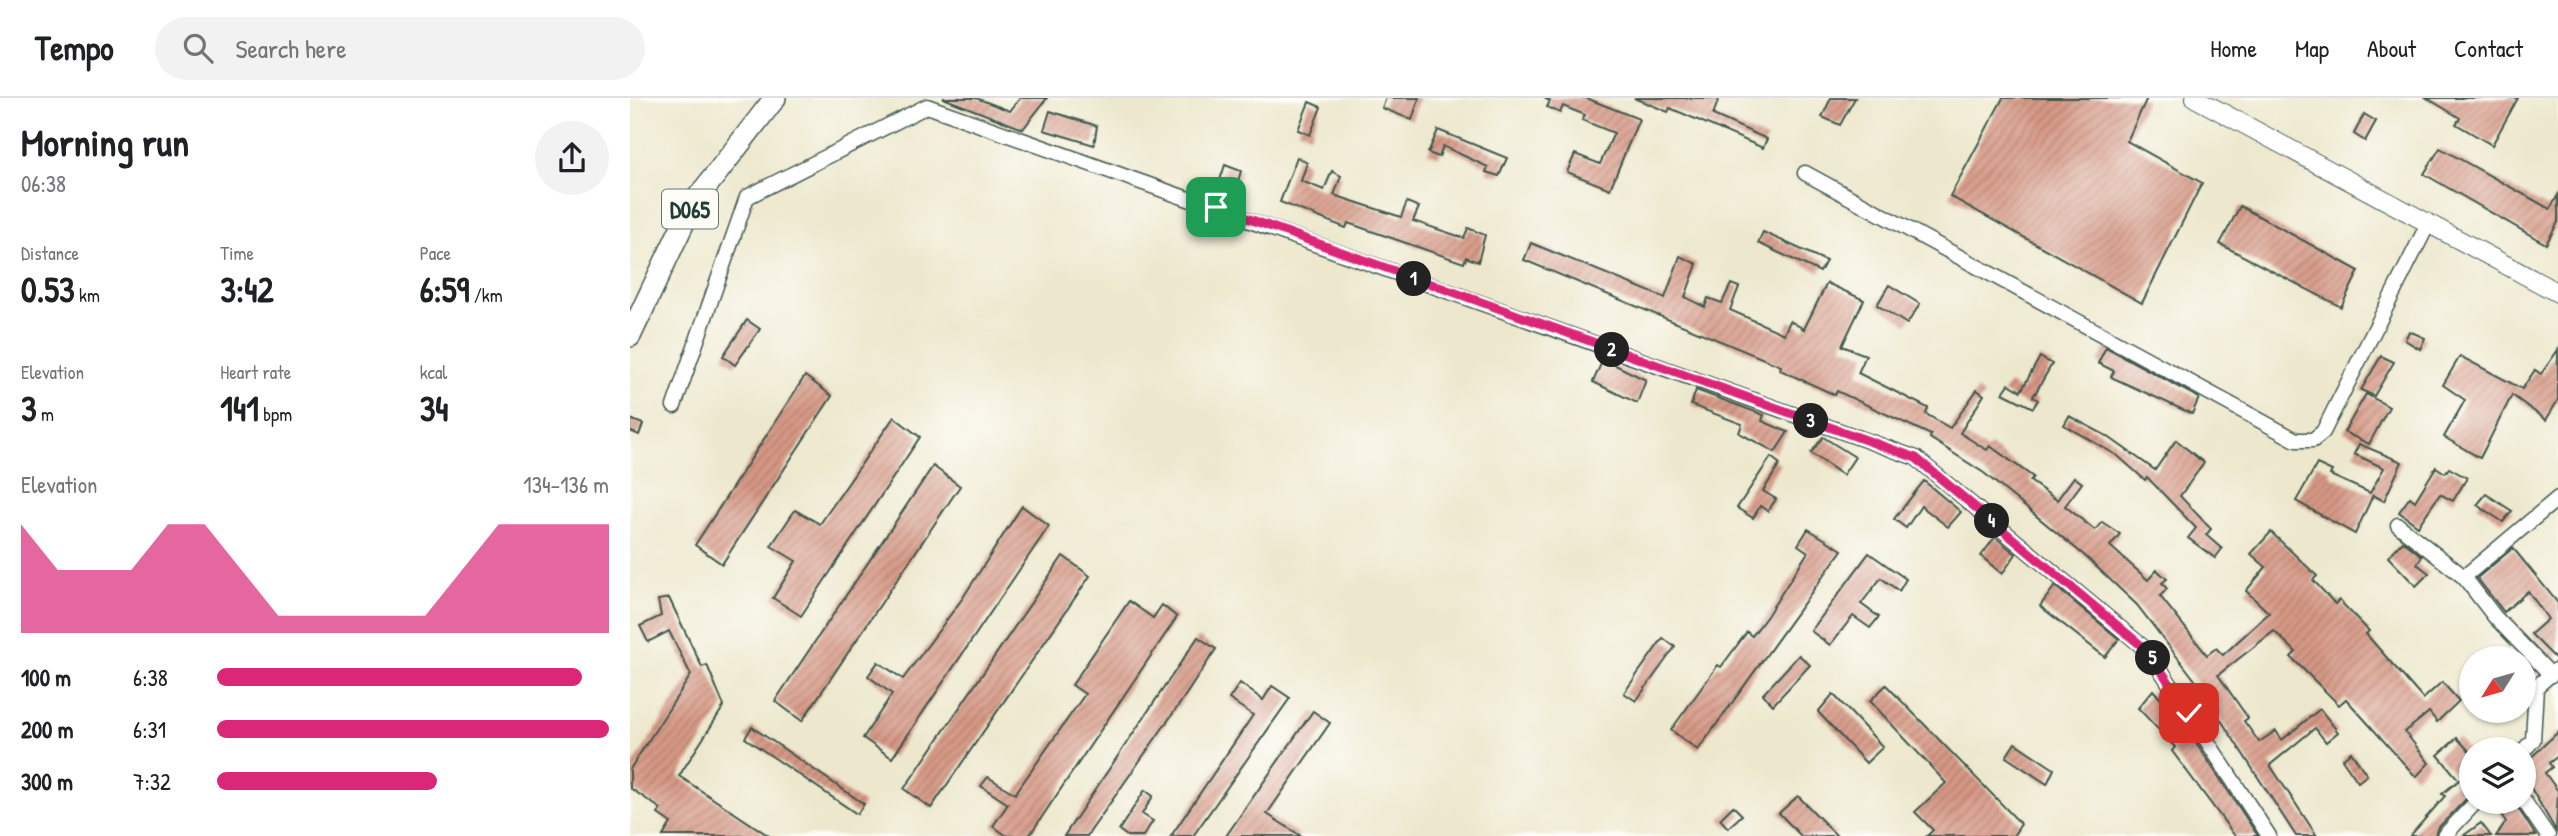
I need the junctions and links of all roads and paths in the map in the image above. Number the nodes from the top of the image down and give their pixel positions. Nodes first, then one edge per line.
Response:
1 (775, 98) edge
2 (2195, 98) edge
3 (1805, 173) dead end
4 (2428, 224) junction
5 (2558, 293) edge
6 (630, 336) edge
7 (674, 406) dead end
8 (2558, 498) edge
9 (2398, 525) dead end
10 (2464, 578) junction
11 (2555, 672) edge
12 (2533, 737) edge
13 (2465, 814) edge
14 (2533, 814) edge
15 (2269, 836) edge
16 (2444, 836) edge
17 (2548, 836) edge

1 - 6 main road, D065
2 - 4 street
3 - 4 street
4 - 5 street
7 - 15 street
8 - 10 street
9 - 10 street
10 - 11 street
11 - 12 street
13 - 16 street
14 - 17 street

